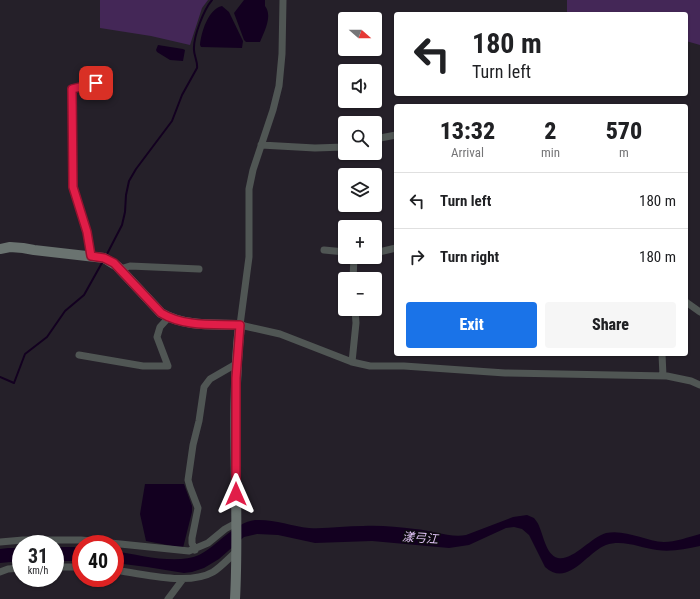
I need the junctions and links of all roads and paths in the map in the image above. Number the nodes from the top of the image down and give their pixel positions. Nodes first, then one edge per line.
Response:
1 (283, 0) edge
2 (104, 78) dead end
3 (394, 135) edge
4 (382, 138) edge
5 (261, 145) junction
6 (338, 147) edge
7 (394, 248) edge
8 (0, 249) edge
9 (324, 250) dead end
10 (338, 251) edge
11 (382, 251) edge
12 (91, 256) junction
13 (120, 269) junction
14 (199, 269) dead end
15 (688, 303) edge
16 (700, 312) edge
17 (356, 316) edge
18 (169, 317) junction
19 (240, 325) junction
20 (79, 355) dead end
21 (662, 356) edge
22 (352, 362) junction
23 (236, 364) junction
24 (663, 376) junction
25 (700, 385) edge
26 (236, 525) junction
27 (0, 542) edge
28 (236, 549) junction
29 (195, 550) junction
30 (12, 569) edge
31 (124, 571) edge
32 (0, 572) edge
33 (183, 579) junction
34 (168, 599) edge
35 (235, 599) edge

1 - 5 street
2 - 12 street
3 - 4 street
5 - 6 street
5 - 19 street
7 - 11 street
8 - 12 street
9 - 10 street
12 - 13 street
13 - 14 street
13 - 18 street
15 - 16 street
17 - 22 street
18 - 19 street
18 - 20 street
19 - 22 street
19 - 23 street
21 - 24 street
22 - 24 street
23 - 26 street
23 - 29 street
24 - 25 street
26 - 28 street
26 - 29 street
27 - 29 street
28 - 33 street
28 - 35 street
30 - 32 street
31 - 33 street
33 - 34 street

